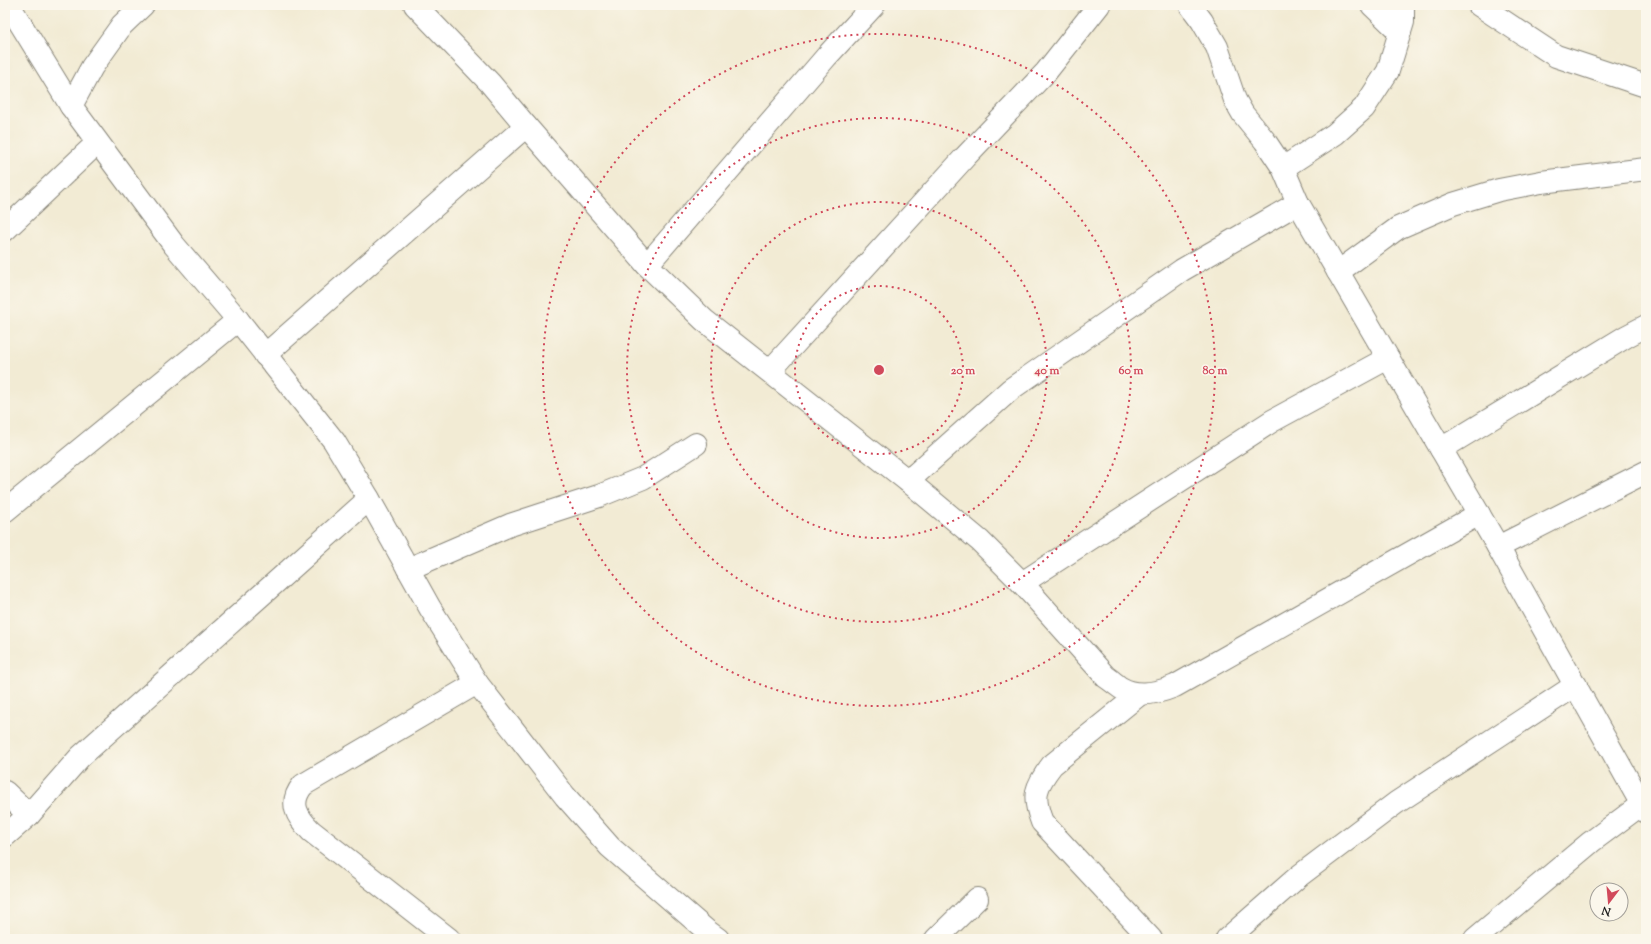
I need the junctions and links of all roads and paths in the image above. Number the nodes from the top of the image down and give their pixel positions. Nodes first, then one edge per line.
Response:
1 (9, 5) edge
2 (143, 5) edge
3 (414, 5) edge
4 (874, 5) edge
5 (1099, 5) edge
6 (1190, 5) edge
7 (1372, 5) edge
8 (1403, 5) edge
9 (1479, 5) edge
10 (1400, 32) junction
11 (1646, 86) edge
12 (71, 106) junction
13 (526, 126) junction
14 (98, 143) junction
15 (1283, 168) junction
16 (1646, 170) edge
17 (1298, 203) junction
18 (5, 230) edge
19 (647, 265) junction
20 (1338, 272) junction
21 (238, 320) junction
22 (1646, 326) edge
23 (265, 355) junction
24 (1388, 358) junction
25 (770, 371) junction
26 (696, 444) dead end
27 (1441, 449) junction
28 (1646, 472) edge
29 (908, 481) junction
30 (369, 499) junction
31 (5, 511) edge
32 (1479, 514) junction
33 (1498, 547) junction
34 (408, 569) junction
35 (1022, 583) junction
36 (477, 683) junction
37 (1576, 685) junction
38 (1140, 694) junction
39 (5, 792) edge
40 (1644, 808) edge
41 (28, 815) junction
42 (5, 836) edge
43 (977, 899) dead end
44 (449, 939) edge
45 (718, 939) edge
46 (936, 939) edge
47 (1151, 939) edge
48 (1227, 939) edge
49 (1475, 939) edge

1 - 12 street
2 - 12 street
3 - 13 street
4 - 19 street
5 - 25 street
6 - 15 street
7 - 10 street
8 - 10 street
9 - 11 street
10 - 15 street
12 - 14 street
13 - 19 street
13 - 23 street
14 - 18 street
14 - 21 street
15 - 17 street
16 - 20 street
17 - 20 street
17 - 29 street
19 - 25 street
20 - 24 street
21 - 23 street
21 - 31 street
22 - 27 street
23 - 30 street
24 - 27 street
24 - 35 street
25 - 29 street
26 - 34 street
27 - 32 street
28 - 33 street
29 - 35 street
30 - 34 street
30 - 41 street
32 - 33 street
32 - 38 street
33 - 37 street
34 - 36 street
35 - 38 street
36 - 44 street
36 - 45 street
37 - 40 street
37 - 48 street
38 - 47 street
39 - 41 street
40 - 49 street
41 - 42 street
43 - 46 street

